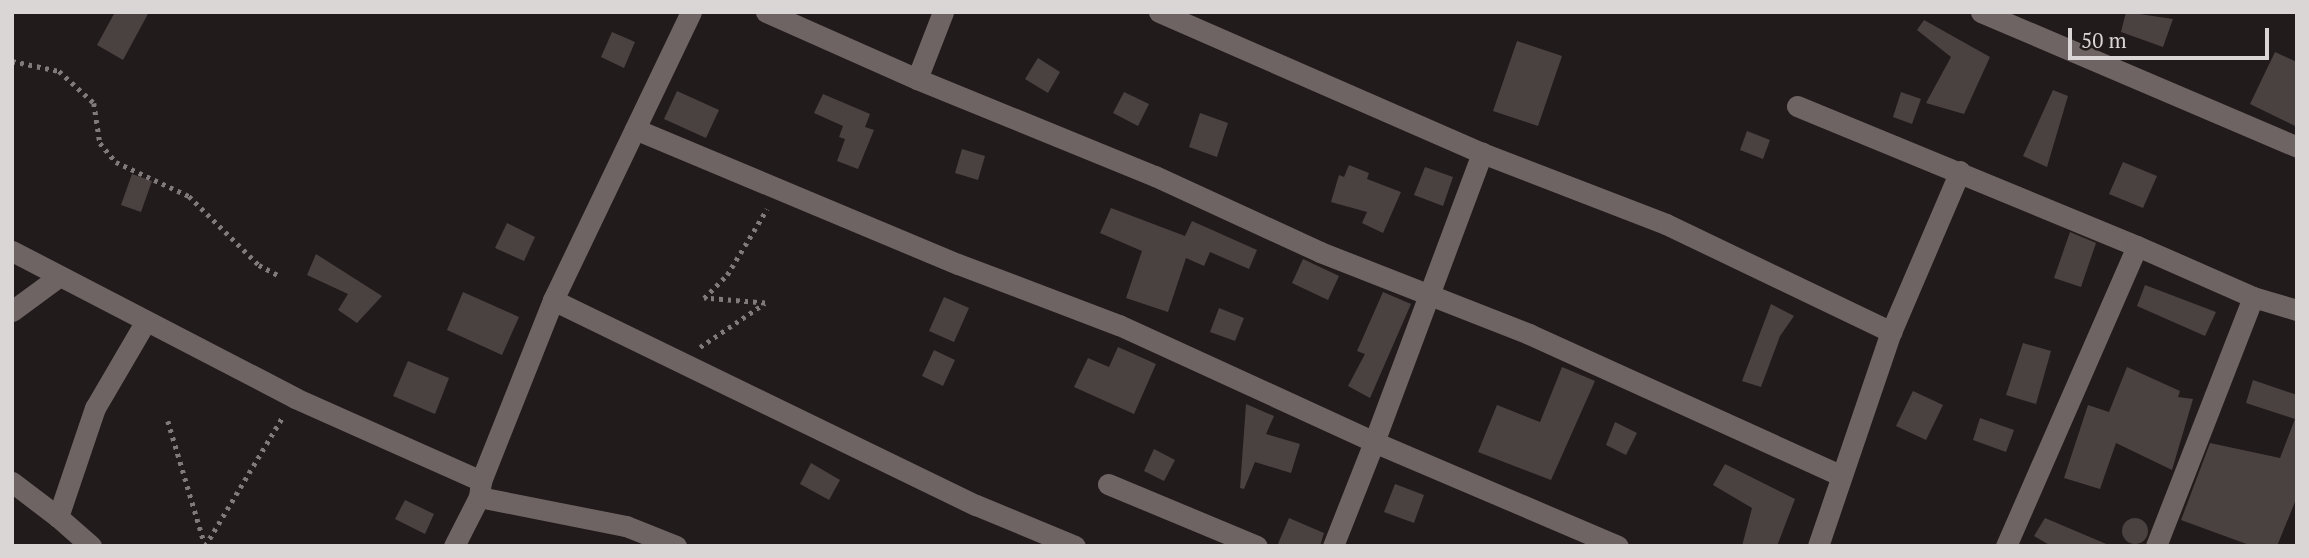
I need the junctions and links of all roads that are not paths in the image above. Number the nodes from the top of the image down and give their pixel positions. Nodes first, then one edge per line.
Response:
1 (691, 12) edge
2 (766, 12) edge
3 (943, 12) edge
4 (1159, 12) edge
5 (1980, 12) edge
6 (918, 79) junction
7 (1797, 106) dead end
8 (635, 128) junction
9 (2297, 147) edge
10 (1482, 153) junction
11 (1960, 171) junction
12 (2137, 246) junction
13 (12, 251) edge
14 (57, 278) junction
15 (1430, 295) junction
16 (2253, 297) junction
17 (552, 300) junction
18 (2297, 310) edge
19 (12, 311) edge
20 (144, 324) junction
21 (1891, 332) junction
22 (1374, 442) junction
23 (1840, 475) junction
24 (12, 482) edge
25 (1108, 484) dead end
26 (480, 489) junction
27 (58, 517) junction
28 (91, 546) edge
29 (454, 546) edge
30 (676, 546) edge
31 (1075, 546) edge
32 (1257, 546) edge
33 (1333, 546) edge
34 (1618, 546) edge
35 (1818, 546) edge
36 (2006, 546) edge
37 (2156, 546) edge

1 - 8 street
2 - 6 street
3 - 6 street
4 - 10 street
5 - 9 street
6 - 15 street
7 - 11 street
8 - 17 street
8 - 22 street
10 - 15 street
10 - 21 street
11 - 12 street
11 - 21 street
12 - 16 street
12 - 36 street
13 - 14 street
14 - 19 street
14 - 20 street
15 - 22 street
15 - 23 street
16 - 18 street
16 - 37 street
17 - 26 street
17 - 31 street
20 - 26 street
20 - 27 street
21 - 23 street
22 - 33 street
22 - 34 street
23 - 35 street
24 - 27 street
25 - 32 street
26 - 29 street
26 - 30 street
27 - 28 street

